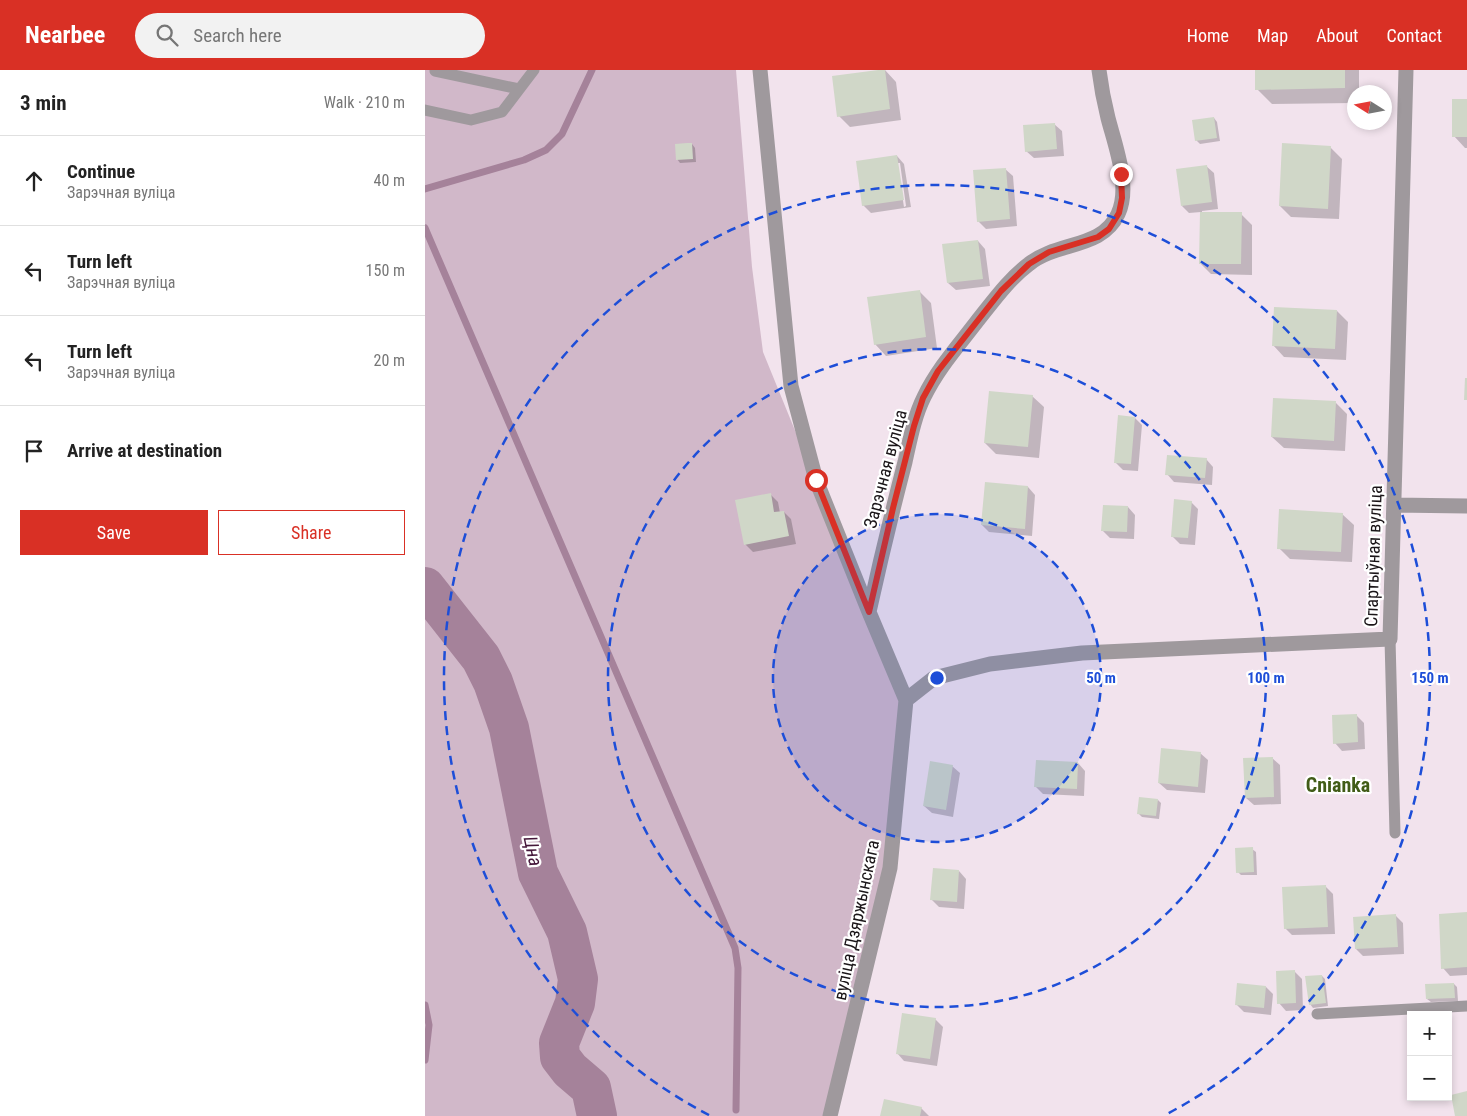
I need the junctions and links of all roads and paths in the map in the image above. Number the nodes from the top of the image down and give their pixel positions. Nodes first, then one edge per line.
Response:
1 (534, 70) edge
2 (760, 70) edge
3 (1099, 70) edge
4 (1406, 70) edge
5 (435, 71) dead end
6 (519, 90) junction
7 (425, 110) edge
8 (1394, 505) junction
9 (1467, 506) edge
10 (869, 612) junction
11 (1389, 639) junction
12 (906, 700) junction
13 (1395, 833) dead end
14 (1467, 1006) edge
15 (1317, 1014) dead end
16 (830, 1116) edge

1 - 6 lane
2 - 10 street, Зарэчная вуліца
3 - 10 street, Зарэчная вуліца
4 - 8 street, Спартыўная вуліца
5 - 6 lane
6 - 7 lane
8 - 9 street
8 - 11 street, Спартыўная вуліца
10 - 12 street, Зарэчная вуліца
11 - 12 street, Спартыўная вуліца
11 - 13 lane
12 - 16 street, вуліца Дзяржынскага
14 - 15 lane

